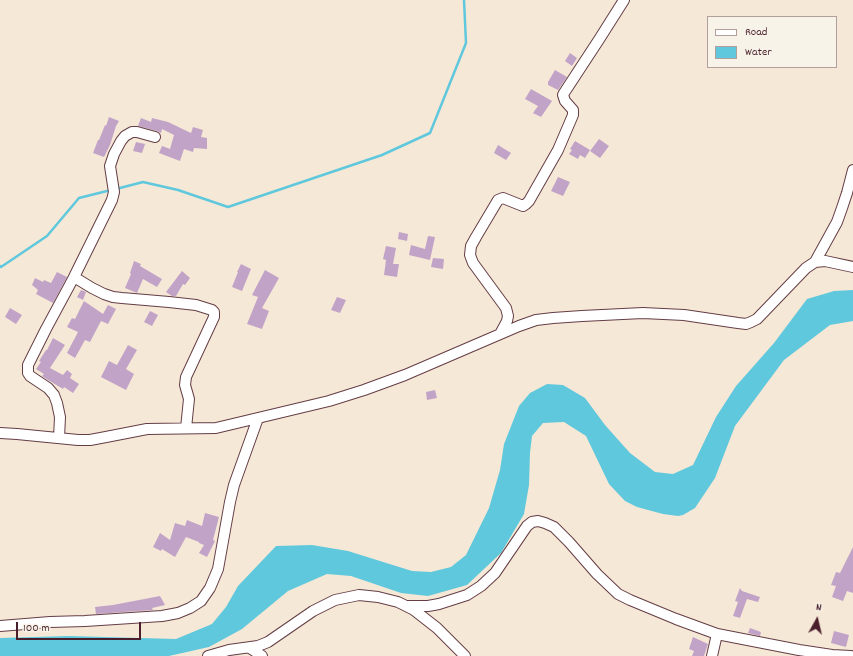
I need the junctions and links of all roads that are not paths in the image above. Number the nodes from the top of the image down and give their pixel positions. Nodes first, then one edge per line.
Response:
1 (624, 0) edge
2 (154, 137) dead end
3 (853, 170) edge
4 (815, 262) junction
5 (853, 267) edge
6 (74, 277) junction
7 (506, 308) junction
8 (519, 326) junction
9 (500, 334) junction
10 (258, 418) junction
11 (186, 428) junction
12 (0, 433) edge
13 (59, 438) junction
14 (407, 606) junction
15 (0, 626) edge
16 (717, 634) junction
17 (250, 648) junction
18 (208, 656) edge
19 (262, 656) edge
20 (465, 656) edge
21 (712, 656) edge
22 (851, 656) edge

1 - 7 street
2 - 6 street
3 - 4 street
4 - 5 street
4 - 8 street
6 - 11 street
6 - 13 street
7 - 8 street
7 - 9 street
8 - 9 street
9 - 10 street
10 - 11 street
10 - 15 street
11 - 13 street
12 - 13 street
14 - 16 street
14 - 17 street
14 - 20 street
16 - 21 street
16 - 22 street
17 - 18 street
17 - 19 street

